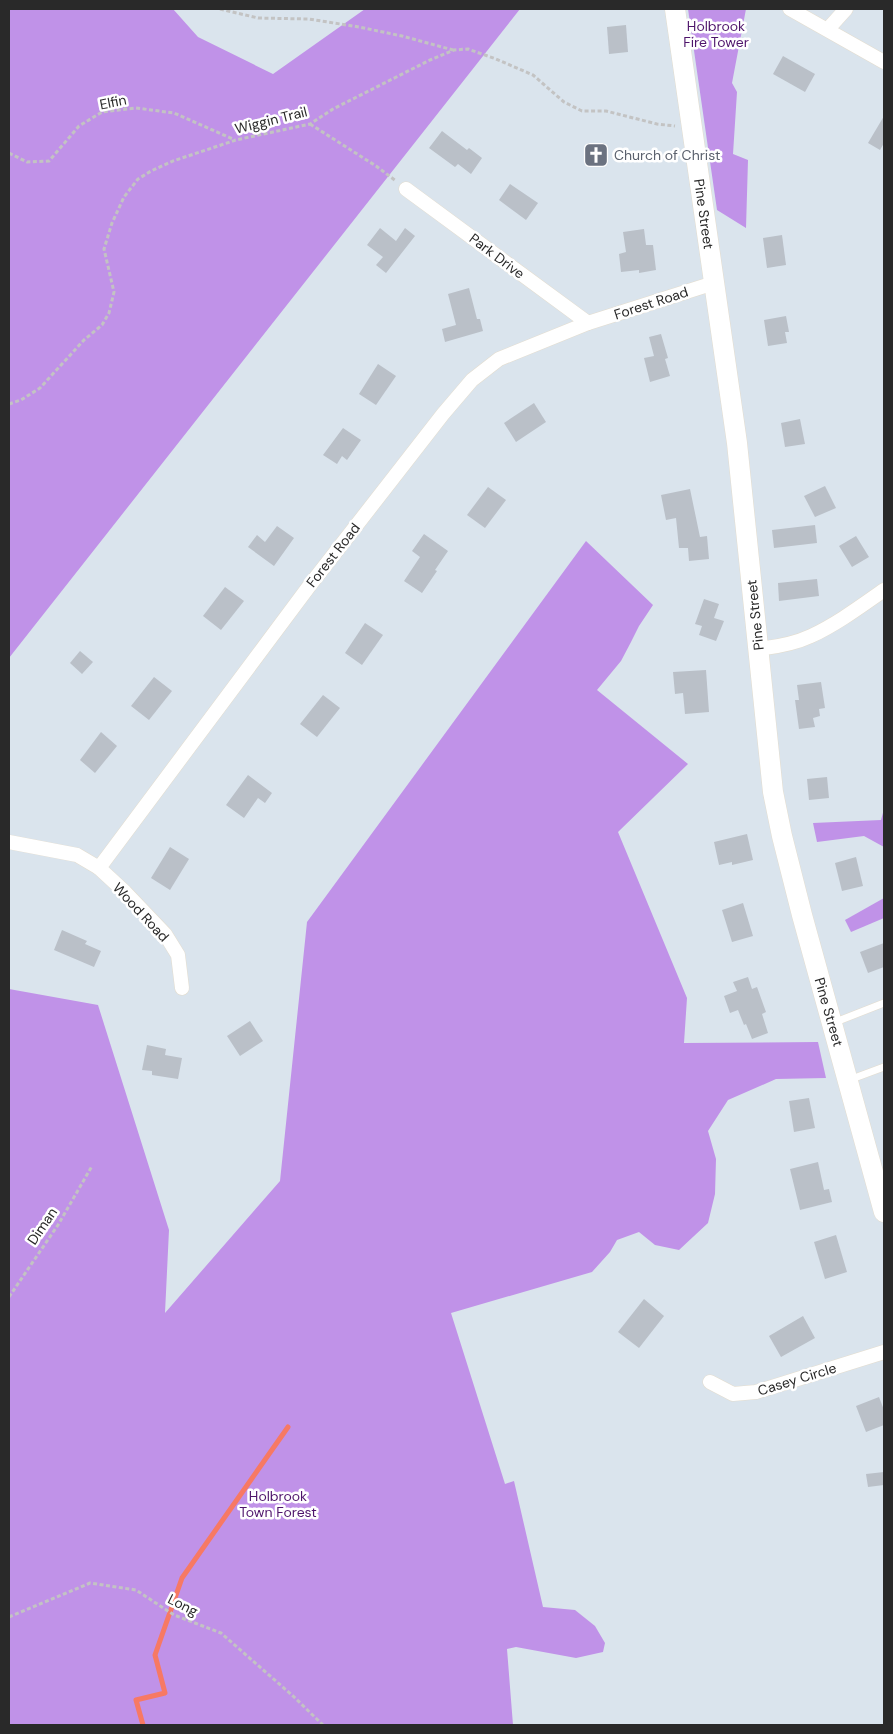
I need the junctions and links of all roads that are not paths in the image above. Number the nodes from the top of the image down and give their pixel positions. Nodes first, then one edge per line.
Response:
1 (675, 9) edge
2 (790, 9) edge
3 (846, 9) edge
4 (828, 29) junction
5 (884, 62) edge
6 (406, 189) road end
7 (714, 283) junction
8 (588, 323) junction
9 (884, 590) edge
10 (758, 649) junction
11 (9, 842) edge
12 (99, 868) junction
13 (182, 988) dead end
14 (884, 1003) edge
15 (832, 1023) junction
16 (884, 1067) edge
17 (848, 1080) junction
18 (878, 1167) edge
19 (884, 1212) edge
20 (884, 1352) edge
21 (710, 1382) dead end

1 - 7 main road, Pine Street
2 - 4 street
3 - 4 street
4 - 5 street
6 - 8 street, Park Drive
7 - 8 street, Forest Road
7 - 10 main road, Pine Street
8 - 12 street, Forest Road
9 - 10 street
10 - 15 main road, Pine Street
11 - 12 street
12 - 13 street, Wood Road
14 - 15 lane
15 - 17 main road, Pine Street
16 - 17 lane
17 - 18 main road, Pine Street
18 - 19 main road, Pine Street
20 - 21 street, Casey Circle

